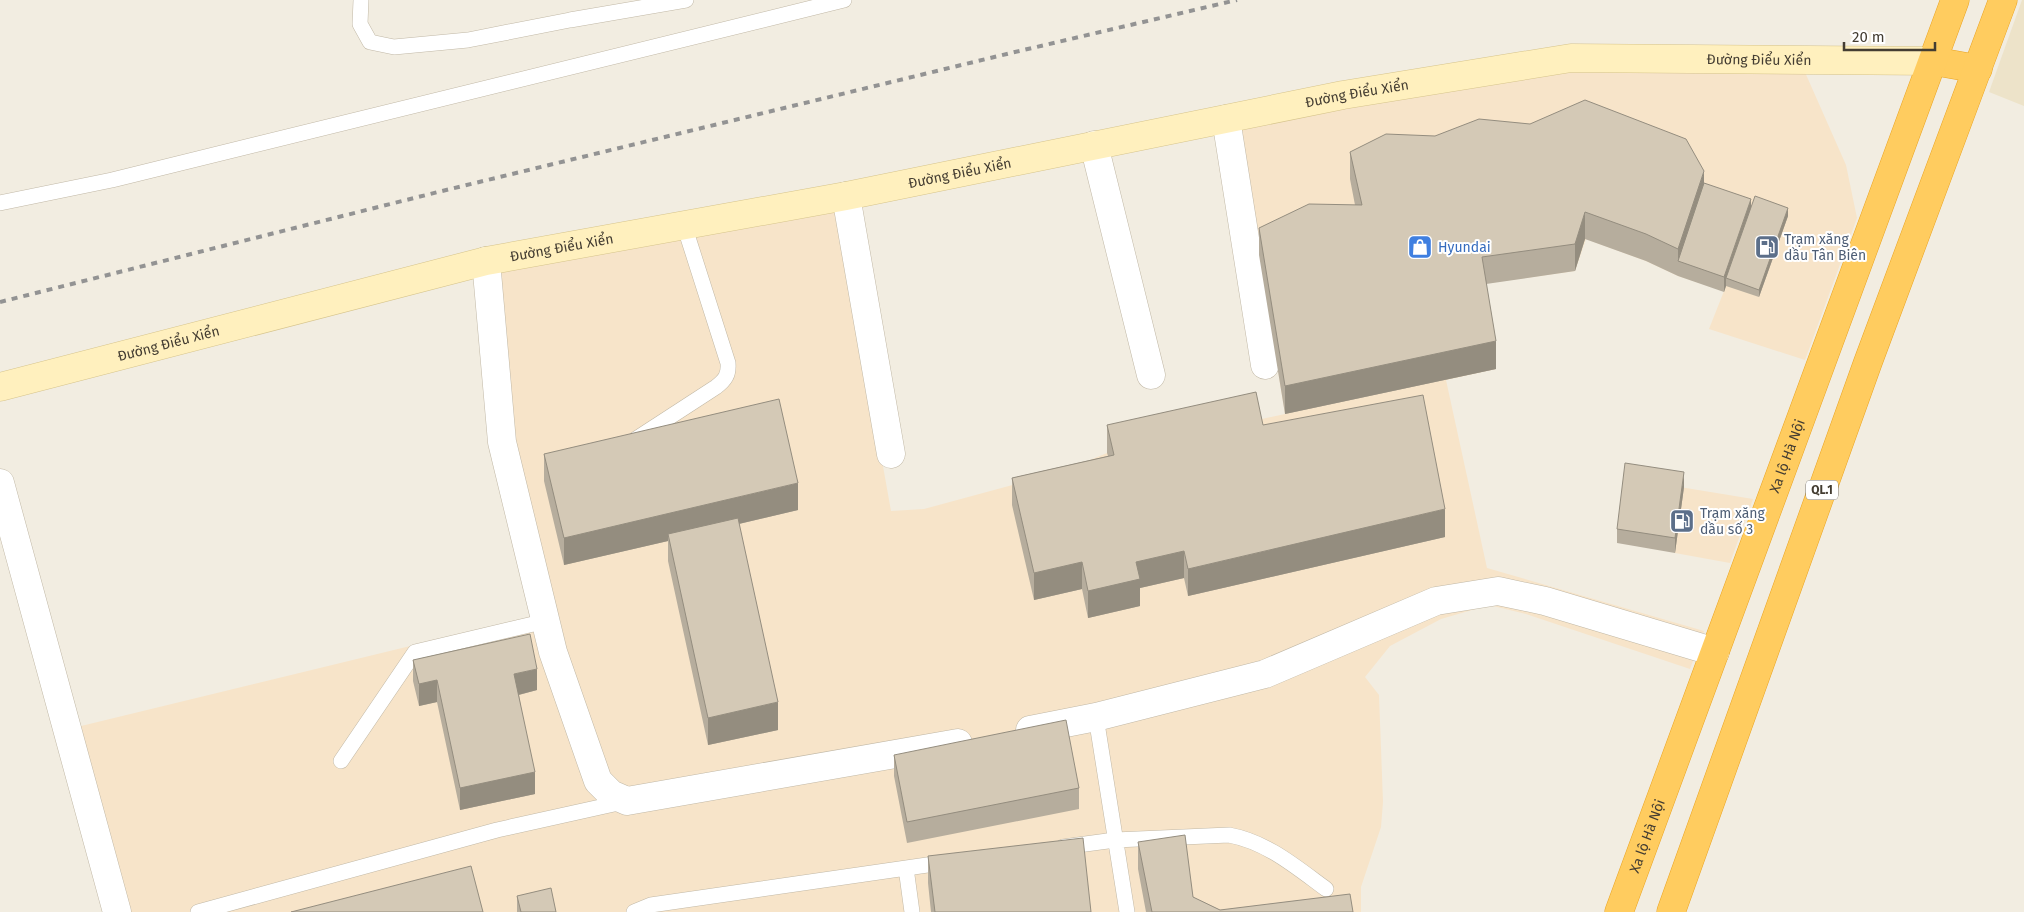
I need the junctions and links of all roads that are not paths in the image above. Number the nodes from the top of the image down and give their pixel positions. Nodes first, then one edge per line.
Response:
1 (361, 0) edge
2 (686, 0) edge
3 (844, 0) edge
4 (1955, 0) edge
5 (2003, 0) edge
6 (1933, 61) junction
7 (1978, 69) junction
8 (1226, 119) junction
9 (1094, 145) junction
10 (846, 196) junction
11 (0, 203) edge
12 (684, 225) junction
13 (486, 261) junction
14 (1265, 365) dead end
15 (1151, 375) dead end
16 (0, 387) edge
17 (621, 448) edge
18 (891, 454) dead end
19 (0, 482) edge
20 (546, 621) junction
21 (1715, 652) junction
22 (1096, 718) junction
23 (1009, 733) edge
24 (980, 738) edge
25 (341, 761) dead end
26 (627, 801) junction
27 (1115, 840) junction
28 (1049, 848) edge
29 (963, 860) edge
30 (906, 868) junction
31 (1326, 889) dead end
32 (117, 912) edge
33 (198, 912) edge
34 (634, 912) edge
35 (912, 912) edge
36 (1127, 912) edge
37 (1619, 912) edge
38 (1671, 912) edge

1 - 2 lane
3 - 11 lane
4 - 6 highway, Xa lộ Hà Nội
5 - 7 highway, QL.1
6 - 7 highway
6 - 8 street, Đường Điểu Xiển
6 - 21 highway, Xa lộ Hà Nội
7 - 38 highway, QL.1
8 - 9 street, Đường Điểu Xiển
8 - 14 street
9 - 10 street, Đường Điểu Xiển
9 - 15 street
10 - 12 street, Đường Điểu Xiển
10 - 18 street
12 - 13 street, Đường Điểu Xiển
12 - 17 lane
13 - 16 street, Đường Điểu Xiển
13 - 20 street
19 - 32 street
20 - 25 lane
20 - 26 street
21 - 22 street
21 - 37 highway, Xa lộ Hà Nội
22 - 23 street
22 - 27 lane
24 - 26 street
26 - 33 lane
27 - 28 lane
27 - 31 lane
27 - 36 lane
29 - 30 lane
30 - 34 lane
30 - 35 lane

